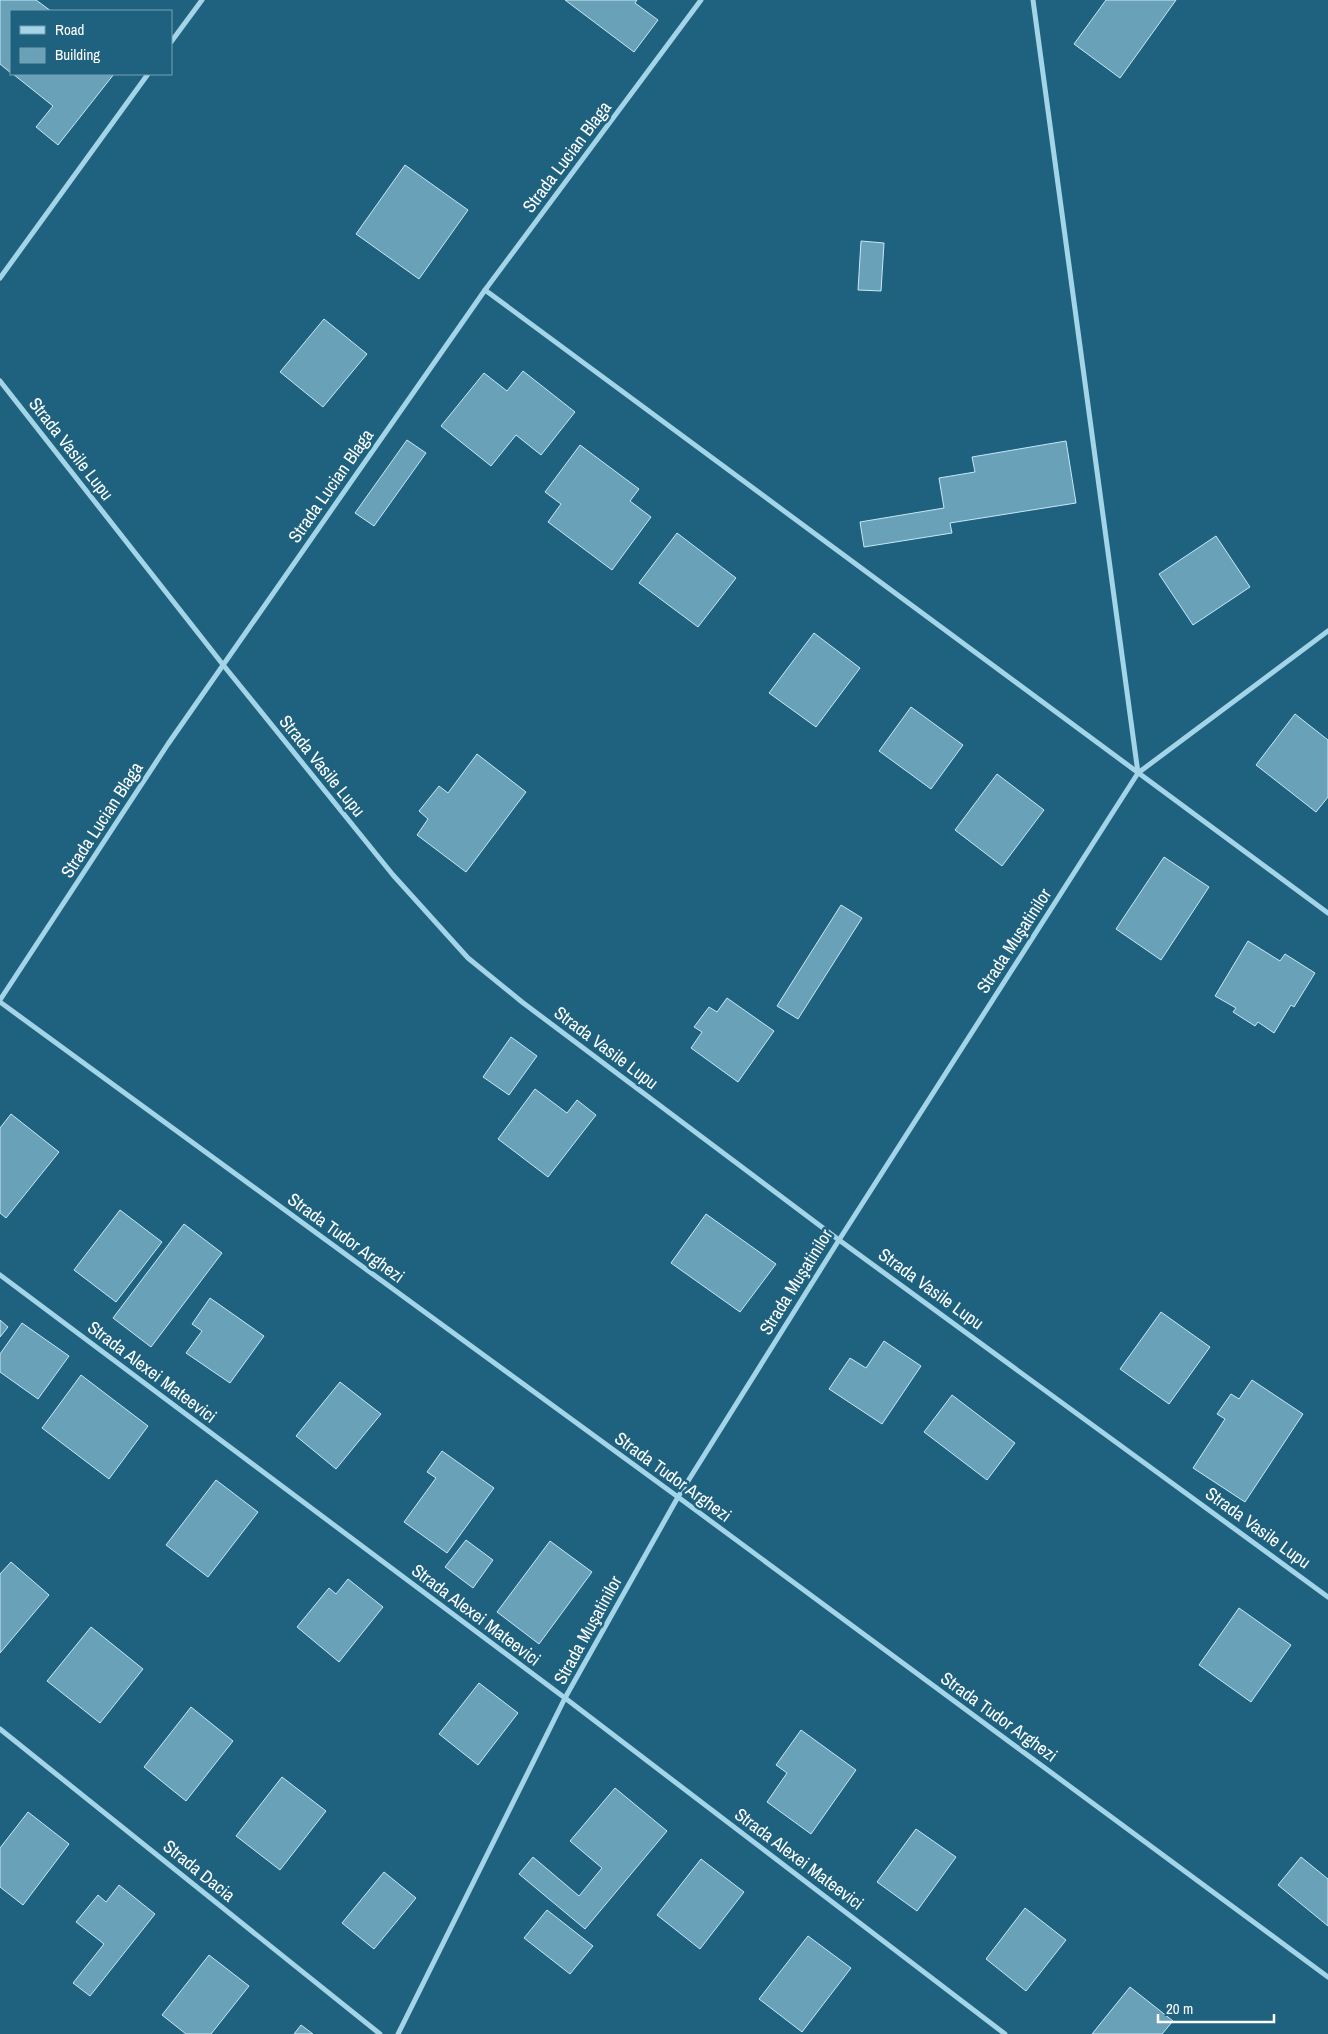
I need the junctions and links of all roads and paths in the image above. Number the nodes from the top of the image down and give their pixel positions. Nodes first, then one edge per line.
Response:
1 (202, 0) edge
2 (701, 0) edge
3 (1032, 0) edge
4 (172, 41) edge
5 (147, 75) edge
6 (0, 278) edge
7 (485, 290) junction
8 (0, 381) edge
9 (1328, 631) edge
10 (224, 666) junction
11 (1138, 773) junction
12 (1328, 913) edge
13 (0, 1001) edge
14 (839, 1240) junction
15 (0, 1275) edge
16 (678, 1497) junction
17 (1328, 1597) edge
18 (565, 1698) junction
19 (0, 1729) edge
20 (1328, 1977) edge
21 (380, 2034) edge
22 (398, 2034) edge
23 (1005, 2034) edge

1 - 4 street
2 - 7 street, Strada Lucian Blaga
3 - 11 street
5 - 6 street
7 - 10 street, Strada Lucian Blaga
7 - 11 street
8 - 10 street, Strada Vasile Lupu
9 - 11 street, Strada Muşatinilor
10 - 13 street, Strada Lucian Blaga
10 - 14 street, Strada Vasile Lupu
11 - 12 street
11 - 14 street, Strada Muşatinilor
13 - 16 street, Strada Tudor Arghezi
14 - 16 street, Strada Muşatinilor
14 - 17 street, Strada Vasile Lupu
15 - 18 street, Strada Alexei Mateevici
16 - 18 street, Strada Muşatinilor
16 - 20 street, Strada Tudor Arghezi
18 - 22 street, Strada Muşatinilor
18 - 23 street, Strada Alexei Mateevici
19 - 21 street, Strada Dacia

